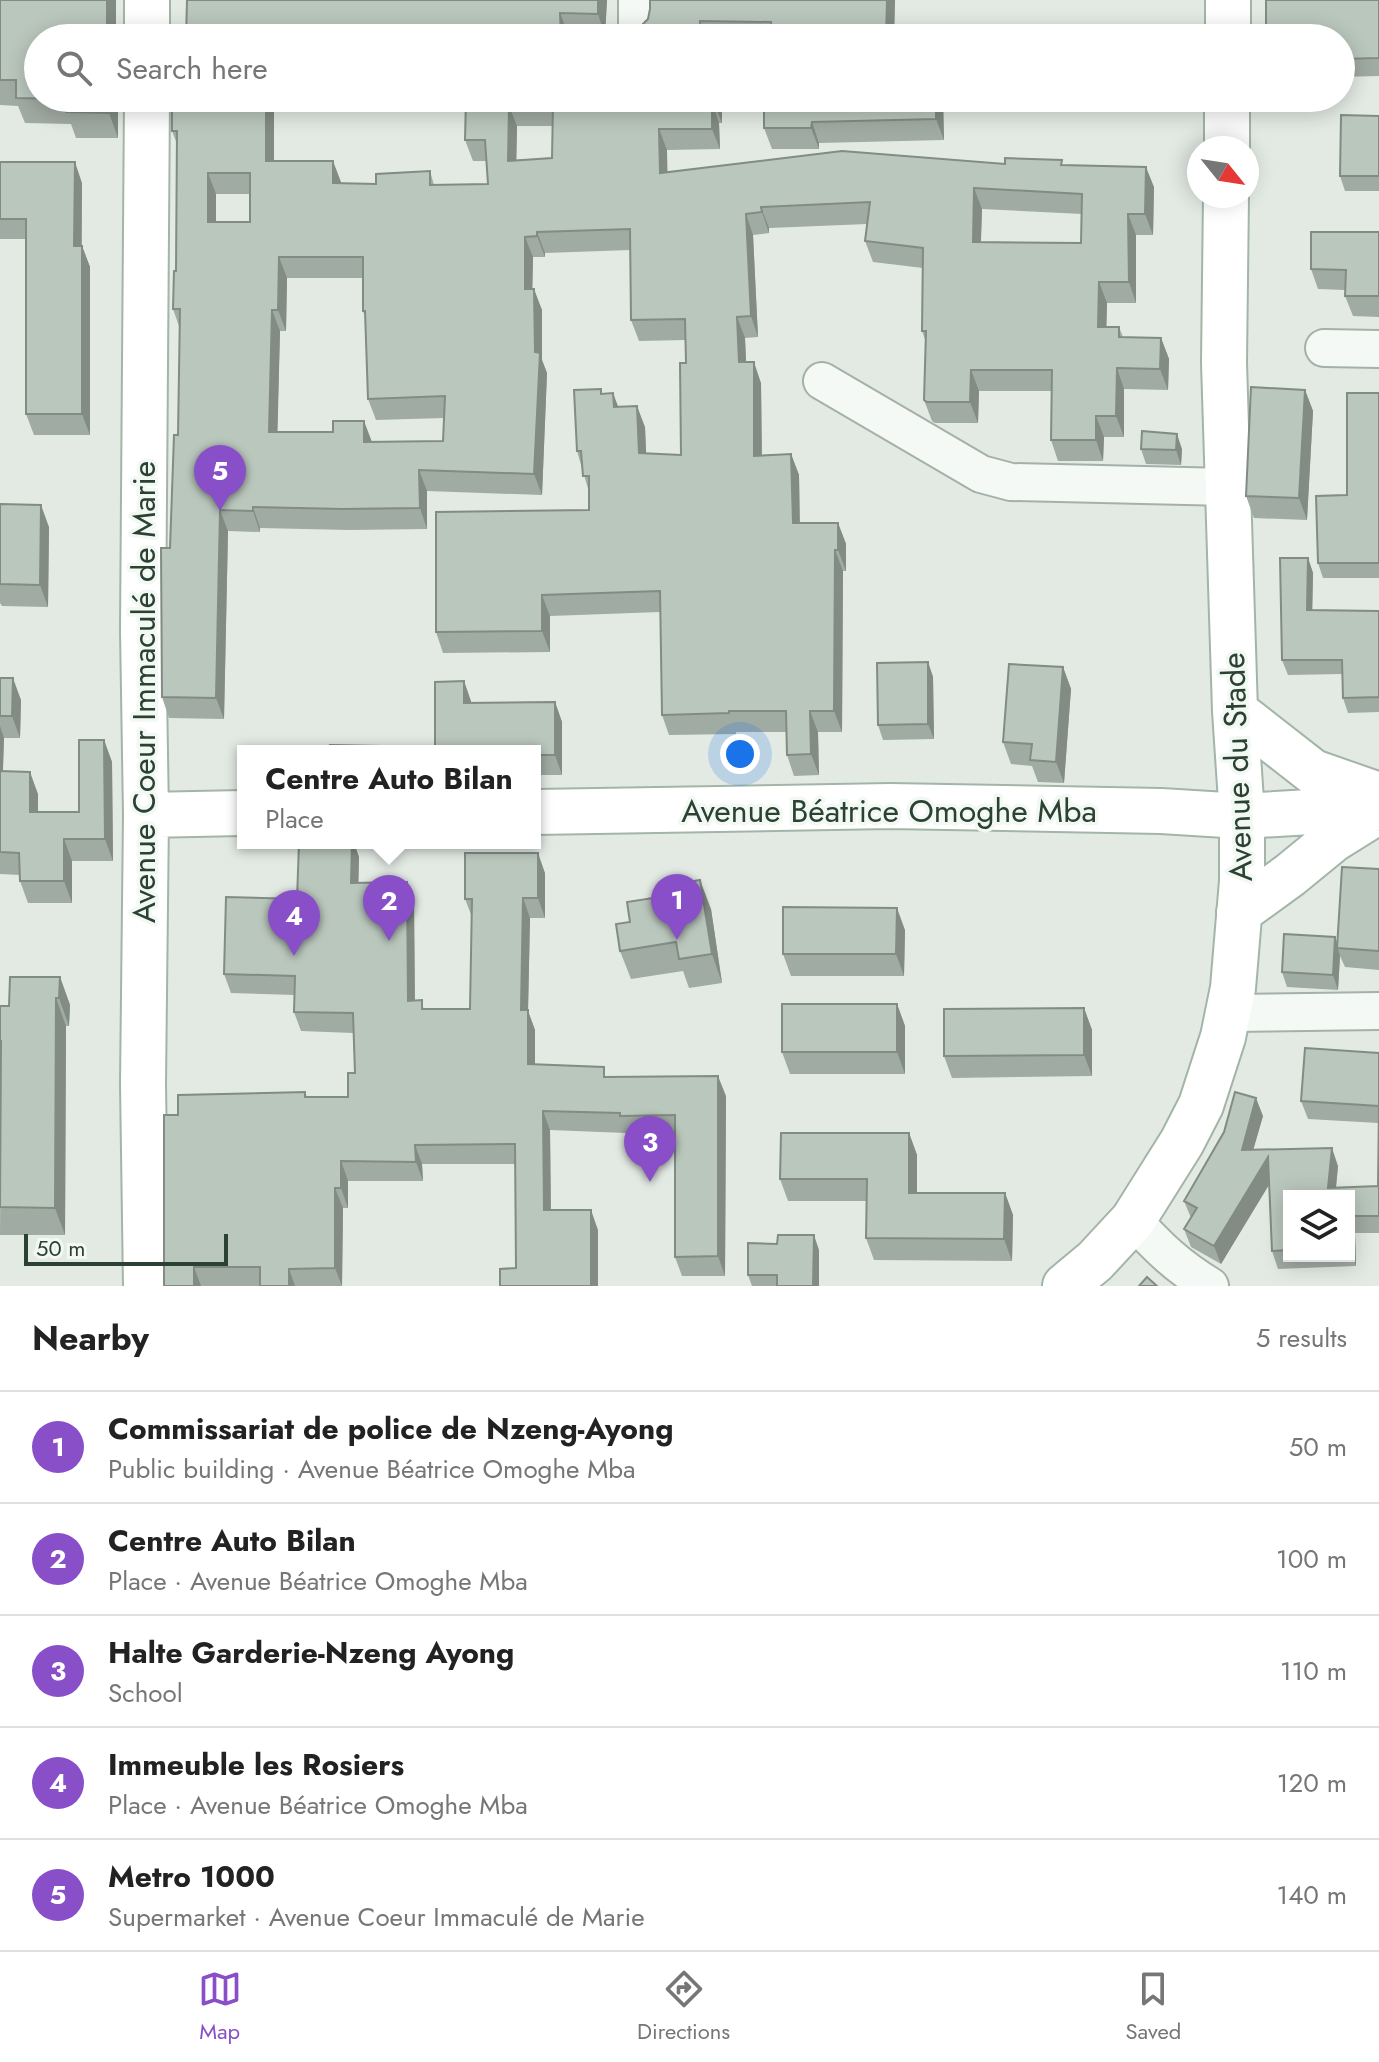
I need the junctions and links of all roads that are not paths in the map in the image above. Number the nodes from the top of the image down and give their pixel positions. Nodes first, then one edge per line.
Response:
1 (147, 0) edge
2 (1228, 0) edge
3 (147, 24) edge
4 (1228, 24) edge
5 (147, 112) edge
6 (1227, 112) edge
7 (1227, 136) edge
8 (1226, 208) edge
9 (1324, 348) dead end
10 (1379, 349) edge
11 (822, 381) dead end
12 (1228, 487) junction
13 (1235, 711) junction
14 (1379, 795) edge
15 (1379, 810) edge
16 (1161, 811) junction
17 (541, 812) edge
18 (237, 813) edge
19 (146, 815) junction
20 (1242, 816) junction
21 (1240, 896) junction
22 (1379, 1011) edge
23 (1229, 1013) junction
24 (1133, 1220) junction
25 (144, 1280) edge
26 (1065, 1286) edge
27 (1210, 1286) edge

1 - 3 main road
2 - 4 main road
5 - 19 main road, Avenue Coeur Immaculé de Marie
6 - 7 main road
8 - 12 main road, Avenue du Stade
9 - 10 street
11 - 12 street
12 - 13 main road, Avenue du Stade
13 - 14 main road
13 - 16 main road
13 - 20 main road, Avenue du Stade
15 - 20 main road, Avenue Béatrice Omoghe Mba
15 - 21 main road
16 - 17 main road, Avenue Béatrice Omoghe Mba
16 - 20 main road, Avenue Béatrice Omoghe Mba
16 - 21 main road
18 - 19 main road
19 - 25 main road, Avenue Coeur Immaculé de Marie
20 - 21 main road, Avenue du Stade
21 - 23 main road, Avenue du Stade
22 - 23 street
23 - 24 main road, Avenue du Stade
24 - 26 main road, Avenue du Stade
24 - 27 street

